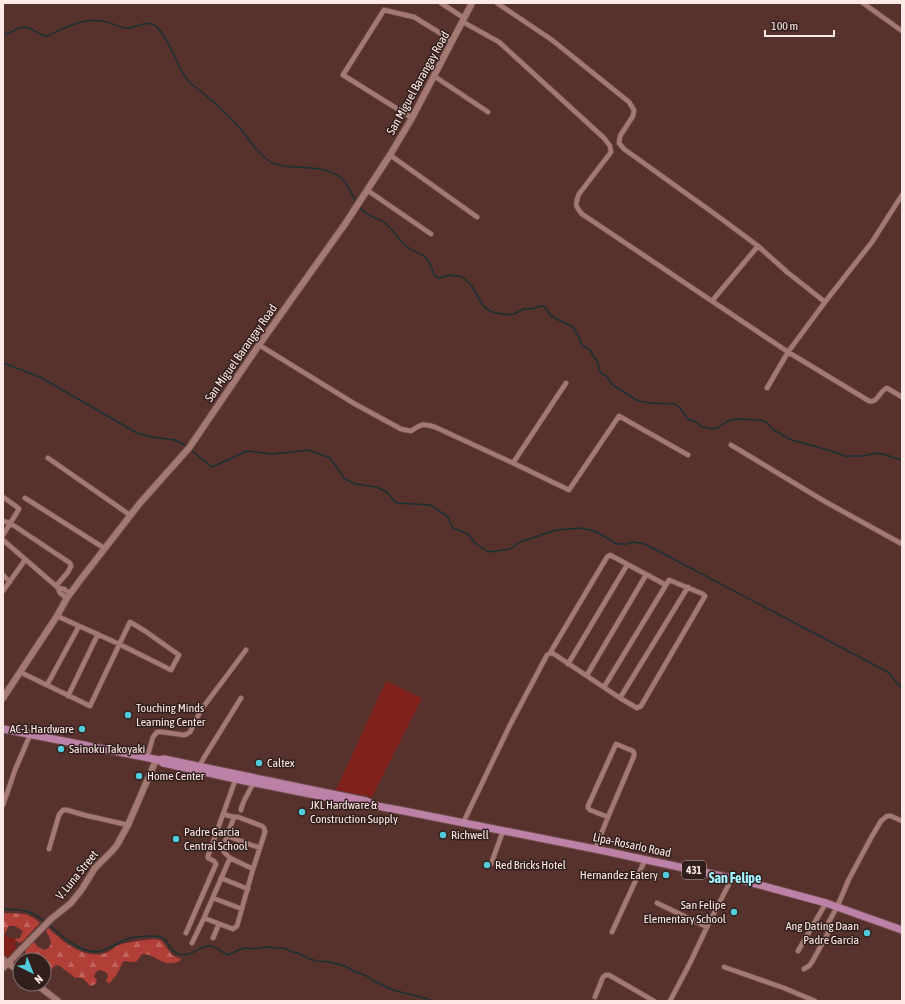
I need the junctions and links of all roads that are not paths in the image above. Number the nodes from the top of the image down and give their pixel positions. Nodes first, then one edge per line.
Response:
1 (441, 3) edge
2 (472, 3) edge
3 (497, 3) edge
4 (863, 3) edge
5 (464, 20) junction
6 (902, 31) edge
7 (453, 41) junction
8 (434, 76) junction
9 (488, 112) dead end
10 (412, 118) junction
11 (390, 155) junction
12 (367, 190) junction
13 (902, 194) edge
14 (477, 218) dead end
15 (431, 234) dead end
16 (758, 246) junction
17 (712, 301) junction
18 (825, 302) junction
19 (259, 345) junction
20 (788, 352) junction
21 (566, 383) dead end
22 (767, 388) dead end
23 (902, 397) edge
24 (731, 445) dead end
25 (688, 454) dead end
26 (48, 458) dead end
27 (514, 463) junction
28 (3, 498) edge
29 (25, 498) dead end
30 (130, 515) junction
31 (3, 521) edge
32 (10, 523) junction
33 (3, 536) edge
34 (3, 540) edge
35 (902, 544) edge
36 (104, 548) junction
37 (24, 560) junction
38 (627, 565) junction
39 (3, 575) edge
40 (646, 575) junction
41 (10, 582) junction
42 (666, 585) junction
43 (57, 587) junction
44 (688, 587) junction
45 (3, 591) edge
46 (69, 596) junction
47 (56, 616) junction
48 (79, 626) junction
49 (98, 634) junction
50 (119, 644) junction
51 (246, 650) dead end
52 (550, 653) junction
53 (568, 664) junction
54 (20, 672) junction
55 (586, 675) junction
56 (47, 685) junction
57 (604, 687) junction
58 (68, 696) junction
59 (3, 698) edge
60 (241, 698) dead end
61 (620, 698) junction
62 (3, 729) edge
63 (30, 734) junction
64 (147, 758) junction
65 (158, 760) junction
66 (200, 768) junction
67 (236, 777) junction
68 (254, 780) junction
69 (3, 805) edge
70 (226, 815) dead end
71 (236, 817) junction
72 (608, 817) junction
73 (902, 821) edge
74 (463, 823) junction
75 (128, 825) junction
76 (502, 831) junction
77 (227, 836) junction
78 (260, 848) junction
79 (49, 849) dead end
80 (595, 849) junction
81 (230, 858) junction
82 (645, 860) junction
83 (491, 864) dead end
84 (253, 869) junction
85 (221, 878) junction
86 (732, 878) junction
87 (248, 889) junction
88 (212, 898) junction
89 (657, 903) dead end
90 (826, 903) junction
91 (837, 907) junction
92 (242, 909) junction
93 (204, 918) junction
94 (219, 924) junction
95 (707, 927) junction
96 (902, 930) edge
97 (612, 932) dead end
98 (186, 933) dead end
99 (213, 938) dead end
100 (192, 943) dead end
101 (798, 951) dead end
102 (6, 961) edge
103 (724, 967) dead end
104 (3, 968) edge
105 (804, 969) dead end
106 (46, 992) edge
107 (595, 997) dead end
108 (58, 1001) edge
109 (654, 1001) edge
110 (670, 1001) edge
111 (815, 1001) edge

1 - 5 street
2 - 5 street, San Miguel Barangay Road
3 - 16 street
4 - 6 street
5 - 7 street, San Miguel Barangay Road
5 - 17 street
7 - 8 street, San Miguel Barangay Road
7 - 10 street
8 - 9 street
8 - 10 street, San Miguel Barangay Road
10 - 11 street, San Miguel Barangay Road
11 - 12 street, San Miguel Barangay Road
11 - 14 street
12 - 15 street
12 - 19 street, San Miguel Barangay Road
13 - 18 street
16 - 17 street
16 - 18 street
17 - 20 street
18 - 20 street
19 - 27 street
19 - 30 street, San Miguel Barangay Road
20 - 22 street
20 - 23 street
21 - 27 street
24 - 35 street
25 - 27 street
26 - 30 street
28 - 32 street
29 - 36 street
30 - 36 street, San Miguel Barangay Road
31 - 32 street
32 - 33 street
32 - 43 street
34 - 37 street
36 - 46 street, San Miguel Barangay Road
37 - 41 street
37 - 43 street
38 - 40 street
38 - 52 street
38 - 53 street
39 - 41 street
40 - 42 street
40 - 55 street
41 - 45 street
42 - 44 street
42 - 57 street
43 - 46 street
44 - 61 street
44 - 61 street
46 - 47 street, San Miguel Barangay Road
47 - 48 street
47 - 54 street, San Miguel Barangay Road
48 - 49 street
48 - 56 street
49 - 50 street
49 - 58 street
50 - 50 street
50 - 58 street
51 - 64 street
52 - 53 street
52 - 74 street
53 - 55 street
54 - 56 street
54 - 59 street, San Miguel Barangay Road
55 - 57 street
56 - 58 street
57 - 61 street
60 - 66 street
62 - 63 main road, Lipa-Rosario Road
63 - 64 main road, Lipa-Rosario Road
63 - 69 street
64 - 65 main road, Lipa-Rosario Road
65 - 66 main road, Lipa-Rosario Road
65 - 75 street, V. Luna Street
66 - 67 main road, Lipa-Rosario Road
67 - 68 main road, Lipa-Rosario Road
67 - 98 street
68 - 71 street
68 - 74 main road, Lipa-Rosario Road / 431
70 - 71 street
71 - 77 street
71 - 78 street
72 - 72 street
72 - 80 street
73 - 91 street
74 - 76 main road, Lipa-Rosario Road / 431
75 - 79 street
75 - 102 street, V. Luna Street
76 - 80 main road, Lipa-Rosario Road / 431
76 - 83 street
77 - 78 street
77 - 81 street
78 - 84 street
80 - 82 main road, Lipa-Rosario Road / 431
81 - 84 street
81 - 85 street
82 - 86 main road, Lipa-Rosario Road / 431
82 - 97 street
84 - 87 street
85 - 87 street
85 - 88 street
86 - 90 main road, Lipa-Rosario Road / 431
86 - 95 street
87 - 92 street
88 - 92 street
88 - 93 street
89 - 95 street
90 - 91 main road, Lipa-Rosario Road / 431
90 - 101 street
91 - 96 main road, Lipa-Rosario Road / 431
91 - 105 street
92 - 94 street
93 - 94 street
93 - 100 street
94 - 99 street
95 - 110 street
102 - 104 street, V. Luna Street
103 - 111 street
106 - 108 street
107 - 109 street

